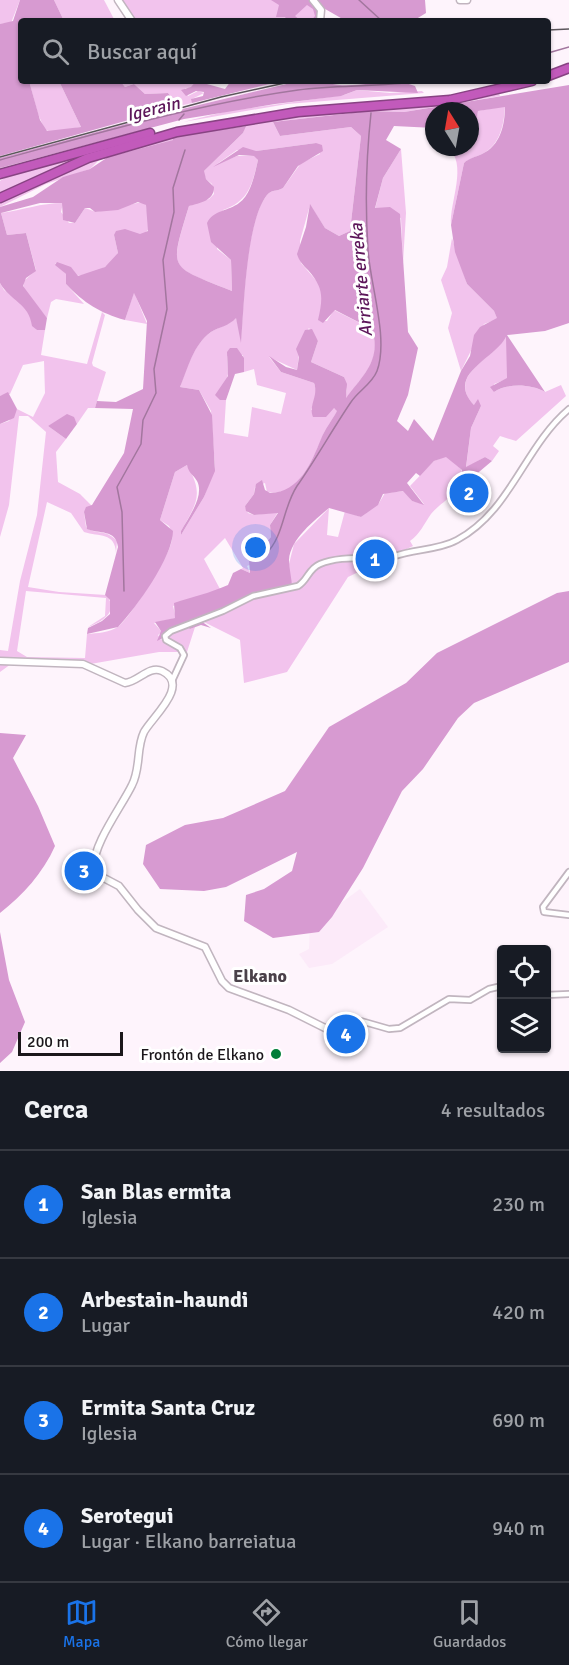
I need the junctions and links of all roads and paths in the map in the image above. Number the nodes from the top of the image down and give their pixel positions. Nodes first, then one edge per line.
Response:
1 (118, 0) edge
2 (313, 0) edge
3 (460, 0) edge
4 (467, 0) edge
5 (130, 18) edge
6 (320, 18) edge
7 (569, 63) edge
8 (569, 68) edge
9 (551, 69) edge
10 (551, 75) edge
11 (497, 84) edge
12 (519, 84) edge
13 (0, 174) edge
14 (0, 198) edge
15 (569, 409) edge
16 (0, 661) edge
17 (172, 681) junction
18 (569, 872) edge
19 (569, 915) edge
20 (497, 987) edge
21 (569, 994) edge
22 (551, 995) edge
23 (333, 1032) joint

1 - 5 street
2 - 6 street
3 - 4 street
7 - 9 highway
8 - 10 highway
11 - 13 highway
12 - 14 highway
15 - 17 street
16 - 17 street
17 - 23 street
18 - 19 street
20 - 23 street
21 - 22 street

